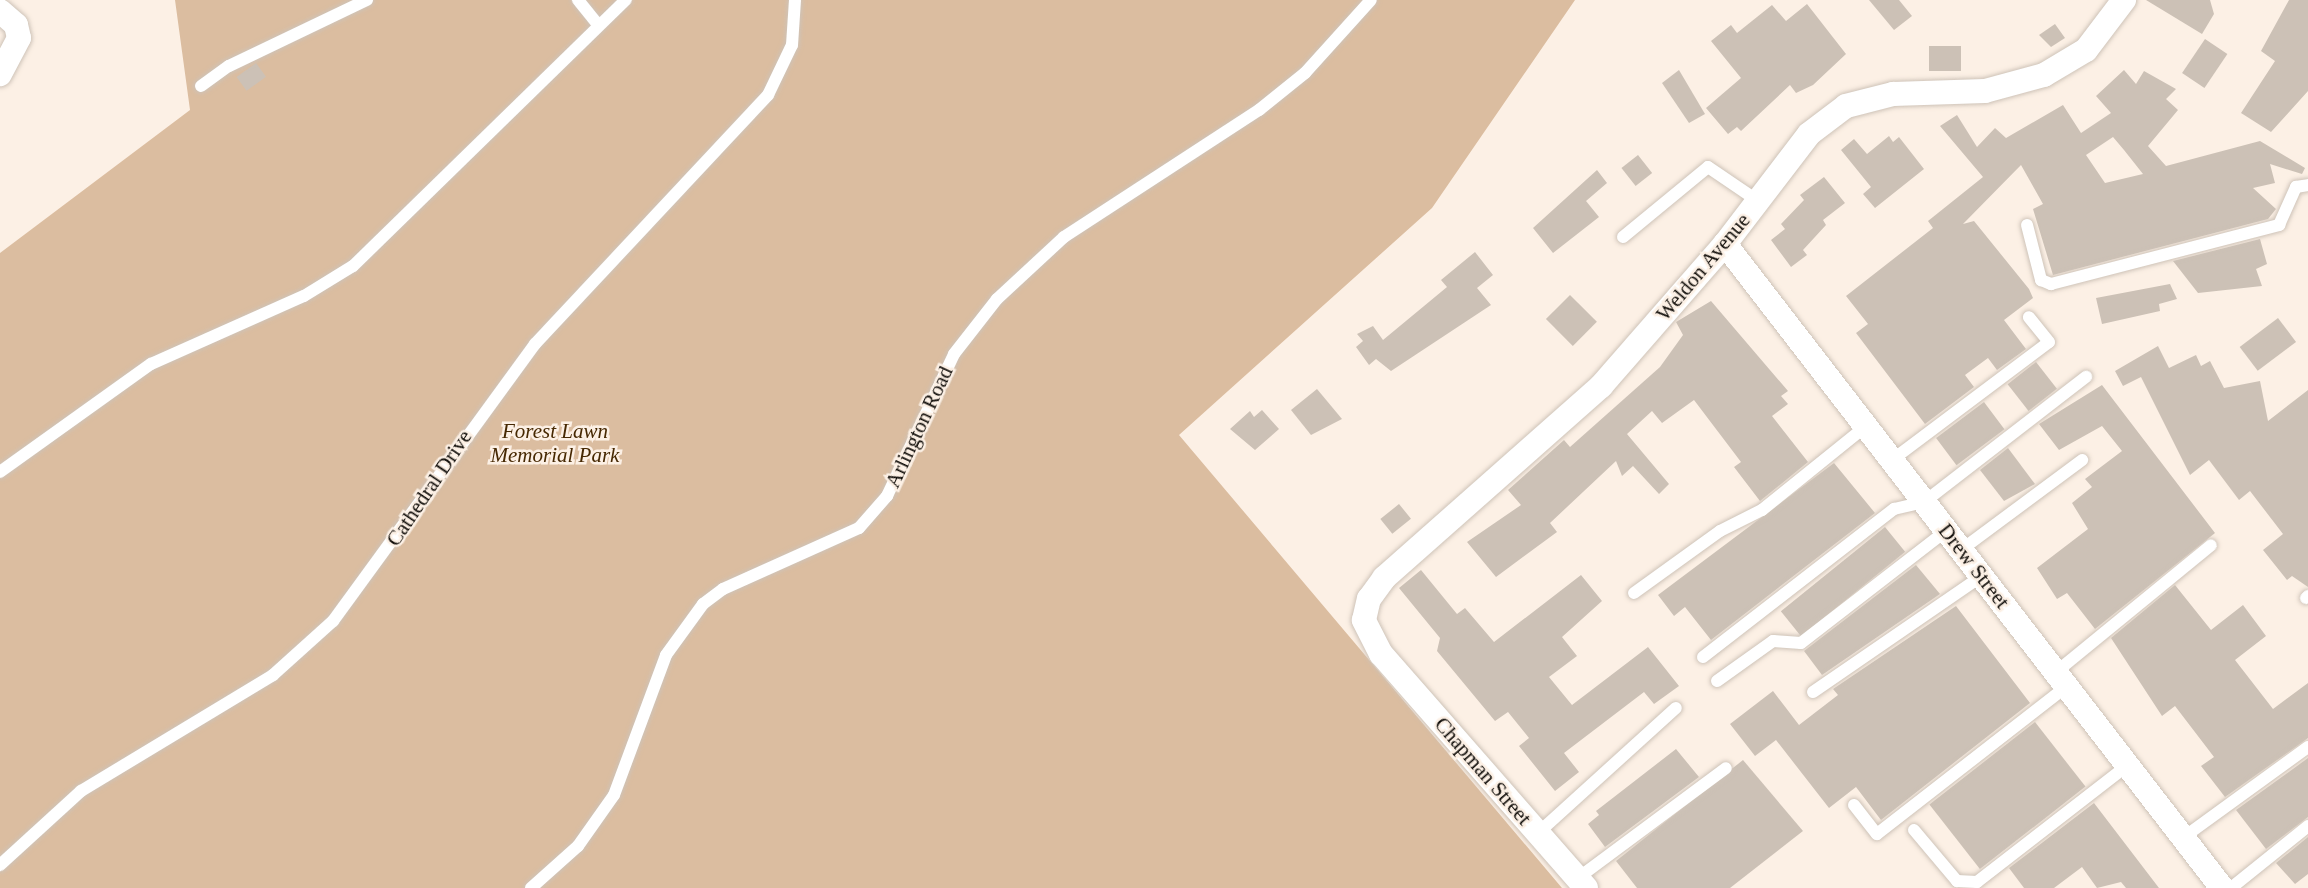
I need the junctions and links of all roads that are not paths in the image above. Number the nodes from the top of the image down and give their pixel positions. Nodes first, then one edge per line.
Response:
1 (367, 0) edge
2 (578, 0) edge
3 (626, 0) edge
4 (795, 0) edge
5 (1371, 0) edge
6 (2124, 0) edge
7 (0, 11) edge
8 (598, 25) junction
9 (0, 74) edge
10 (201, 86) dead end
11 (2308, 185) edge
12 (1758, 201) junction
13 (2027, 225) dead end
14 (1623, 237) dead end
15 (1725, 244) junction
16 (2029, 317) dead end
17 (2086, 377) dead end
18 (1866, 426) junction
19 (1892, 460) junction
20 (2082, 460) dead end
21 (0, 472) edge
22 (1924, 502) junction
23 (1954, 540) junction
24 (2211, 545) dead end
25 (1982, 576) junction
26 (1634, 593) dead end
27 (1381, 654) joint
28 (1703, 657) dead end
29 (2062, 679) junction
30 (1717, 681) dead end
31 (1813, 692) dead end
32 (1676, 709) dead end
33 (2308, 747) edge
34 (2128, 765) junction
35 (1726, 768) dead end
36 (1854, 805) dead end
37 (2308, 826) edge
38 (1914, 830) dead end
39 (1538, 833) junction
40 (2184, 837) junction
41 (0, 865) edge
42 (1582, 883) edge
43 (2220, 887) edge
44 (531, 888) edge

1 - 10 lane
2 - 8 lane
3 - 8 lane
4 - 41 lane, Cathedral Drive
5 - 44 lane, Arlington Road
6 - 12 street, Weldon Avenue
7 - 9 street
8 - 21 lane
11 - 13 lane
12 - 14 lane
12 - 15 street, Weldon Avenue
15 - 18 street, Drew Street
15 - 27 street, Weldon Avenue
16 - 19 lane
17 - 22 lane
18 - 19 street, Drew Street
18 - 26 lane
19 - 22 street, Drew Street
20 - 23 lane
22 - 23 street, Drew Street
22 - 28 lane
23 - 25 street, Drew Street
23 - 30 lane
24 - 29 lane
25 - 29 street, Drew Street
25 - 31 lane
27 - 39 street, Chapman Street
29 - 34 street, Drew Street
29 - 36 lane
32 - 39 lane
33 - 40 lane
34 - 38 lane
34 - 40 street, Drew Street
35 - 42 lane
37 - 43 lane
39 - 42 street, Chapman Street
40 - 43 street, Drew Street

